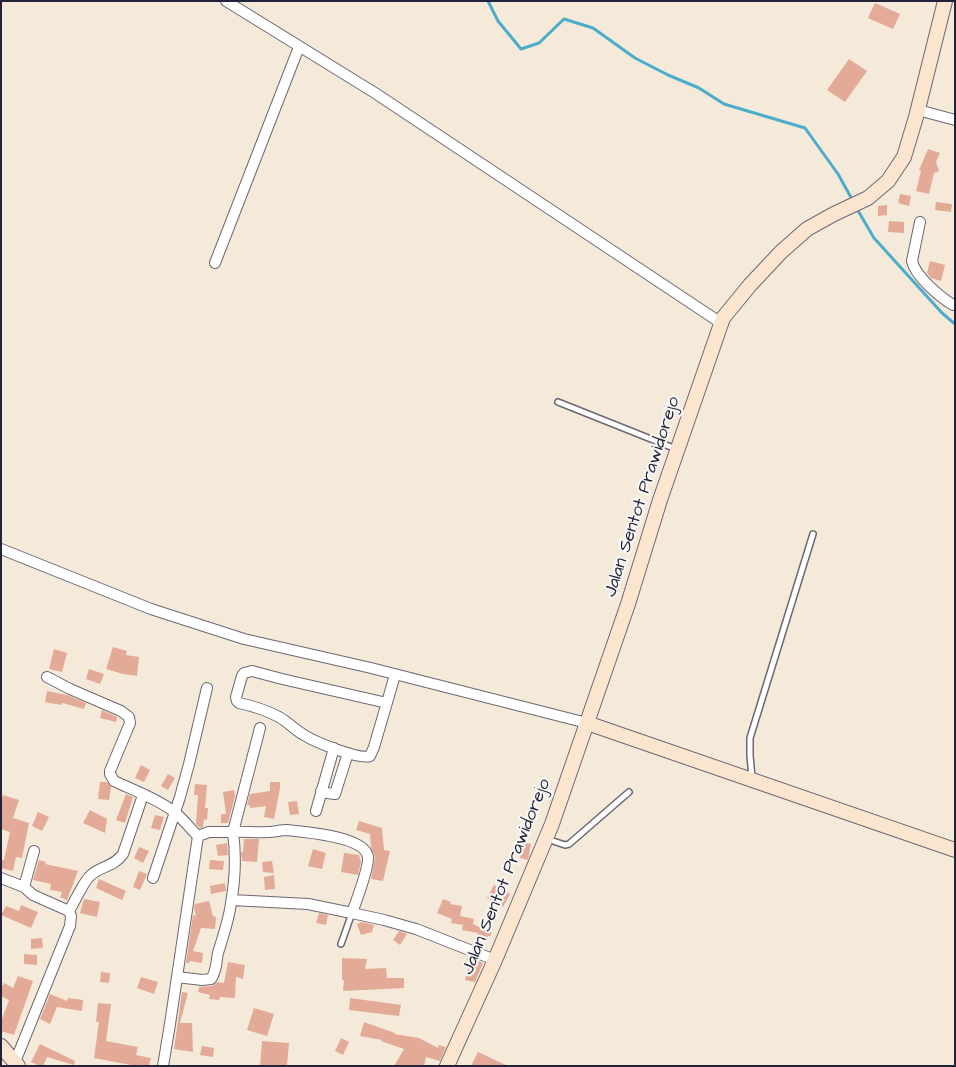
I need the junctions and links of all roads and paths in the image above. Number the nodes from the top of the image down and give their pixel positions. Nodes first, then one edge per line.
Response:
1 (226, 1) edge
2 (945, 1) edge
3 (299, 46) junction
4 (918, 110) junction
5 (955, 120) edge
6 (920, 222) dead end
7 (215, 263) dead end
8 (954, 303) edge
9 (721, 323) junction
10 (558, 402) dead end
11 (678, 449) junction
12 (813, 534) dead end
13 (1, 549) edge
14 (395, 674) junction
15 (46, 677) dead end
16 (207, 688) dead end
17 (387, 703) junction
18 (587, 723) junction
19 (260, 728) dead end
20 (334, 748) junction
21 (348, 753) junction
22 (753, 780) junction
23 (321, 791) junction
24 (629, 792) dead end
25 (143, 795) junction
26 (316, 811) dead end
27 (175, 812) junction
28 (233, 832) junction
29 (198, 836) junction
30 (546, 839) junction
31 (955, 850) edge
32 (34, 851) dead end
33 (1, 878) edge
34 (153, 878) dead end
35 (24, 887) junction
36 (232, 900) junction
37 (69, 911) junction
38 (352, 913) junction
39 (341, 944) dead end
40 (496, 960) junction
41 (177, 977) junction
42 (1, 1046) edge
43 (16, 1064) edge
44 (162, 1066) edge
45 (447, 1066) edge

1 - 3 street
2 - 4 main road, Jalan Sentot Prawidorejo
3 - 7 street
3 - 9 street
4 - 5 street
4 - 9 main road, Jalan Sentot Prawidorejo
6 - 8 street
9 - 11 main road, Jalan Sentot Prawidorejo
10 - 11 lane
11 - 18 main road, Jalan Sentot Prawidorejo
12 - 22 lane
13 - 14 street
14 - 17 street
14 - 18 street
15 - 25 street
16 - 27 street
17 - 20 street
17 - 21 street
18 - 22 main road
18 - 30 main road, Jalan Sentot Prawidorejo
19 - 28 street
20 - 21 street
20 - 23 street
21 - 23 street
22 - 31 main road
23 - 26 street
24 - 30 lane
25 - 27 street
25 - 37 street
27 - 29 street
27 - 34 street
28 - 29 street
28 - 36 street
28 - 38 street
29 - 41 street
30 - 40 main road, Jalan Sentot Prawidorejo
32 - 35 street
33 - 35 street
35 - 37 street
36 - 38 street
36 - 41 street
37 - 43 street
38 - 39 lane
38 - 40 street
40 - 45 main road, Jalan Sentot Prawidorejo
41 - 44 street
42 - 43 main road

